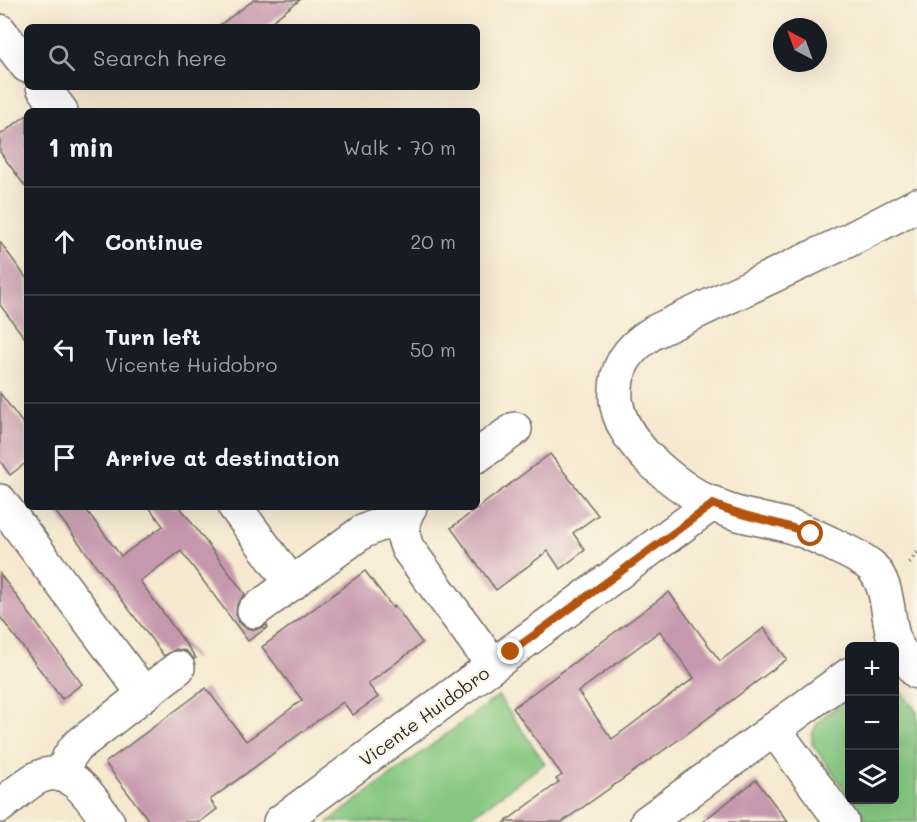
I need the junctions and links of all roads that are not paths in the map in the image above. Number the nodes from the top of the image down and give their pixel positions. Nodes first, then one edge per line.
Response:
1 (0, 31) edge
2 (24, 62) edge
3 (45, 90) edge
4 (59, 108) edge
5 (917, 205) edge
6 (515, 429) dead end
7 (480, 454) edge
8 (0, 501) edge
9 (713, 504) junction
10 (236, 510) edge
11 (406, 515) edge
12 (292, 584) junction
13 (254, 611) dead end
14 (891, 642) edge
15 (899, 653) edge
16 (493, 665) junction
17 (178, 668) dead end
18 (917, 672) edge
19 (845, 677) edge
20 (144, 694) junction
21 (774, 729) junction
22 (62, 775) junction
23 (0, 806) edge
24 (108, 822) edge
25 (280, 822) edge
26 (647, 822) edge
27 (842, 822) edge

1 - 2 street
3 - 4 street
5 - 9 street
6 - 7 street
8 - 20 street
9 - 14 street
9 - 16 street, Vicente Huidobro
10 - 12 street
11 - 12 street
11 - 16 street
12 - 13 street
15 - 18 street
16 - 25 street, Vicente Huidobro
17 - 20 street
19 - 21 street
20 - 22 street
21 - 26 street
21 - 27 street
22 - 23 street
22 - 24 street

